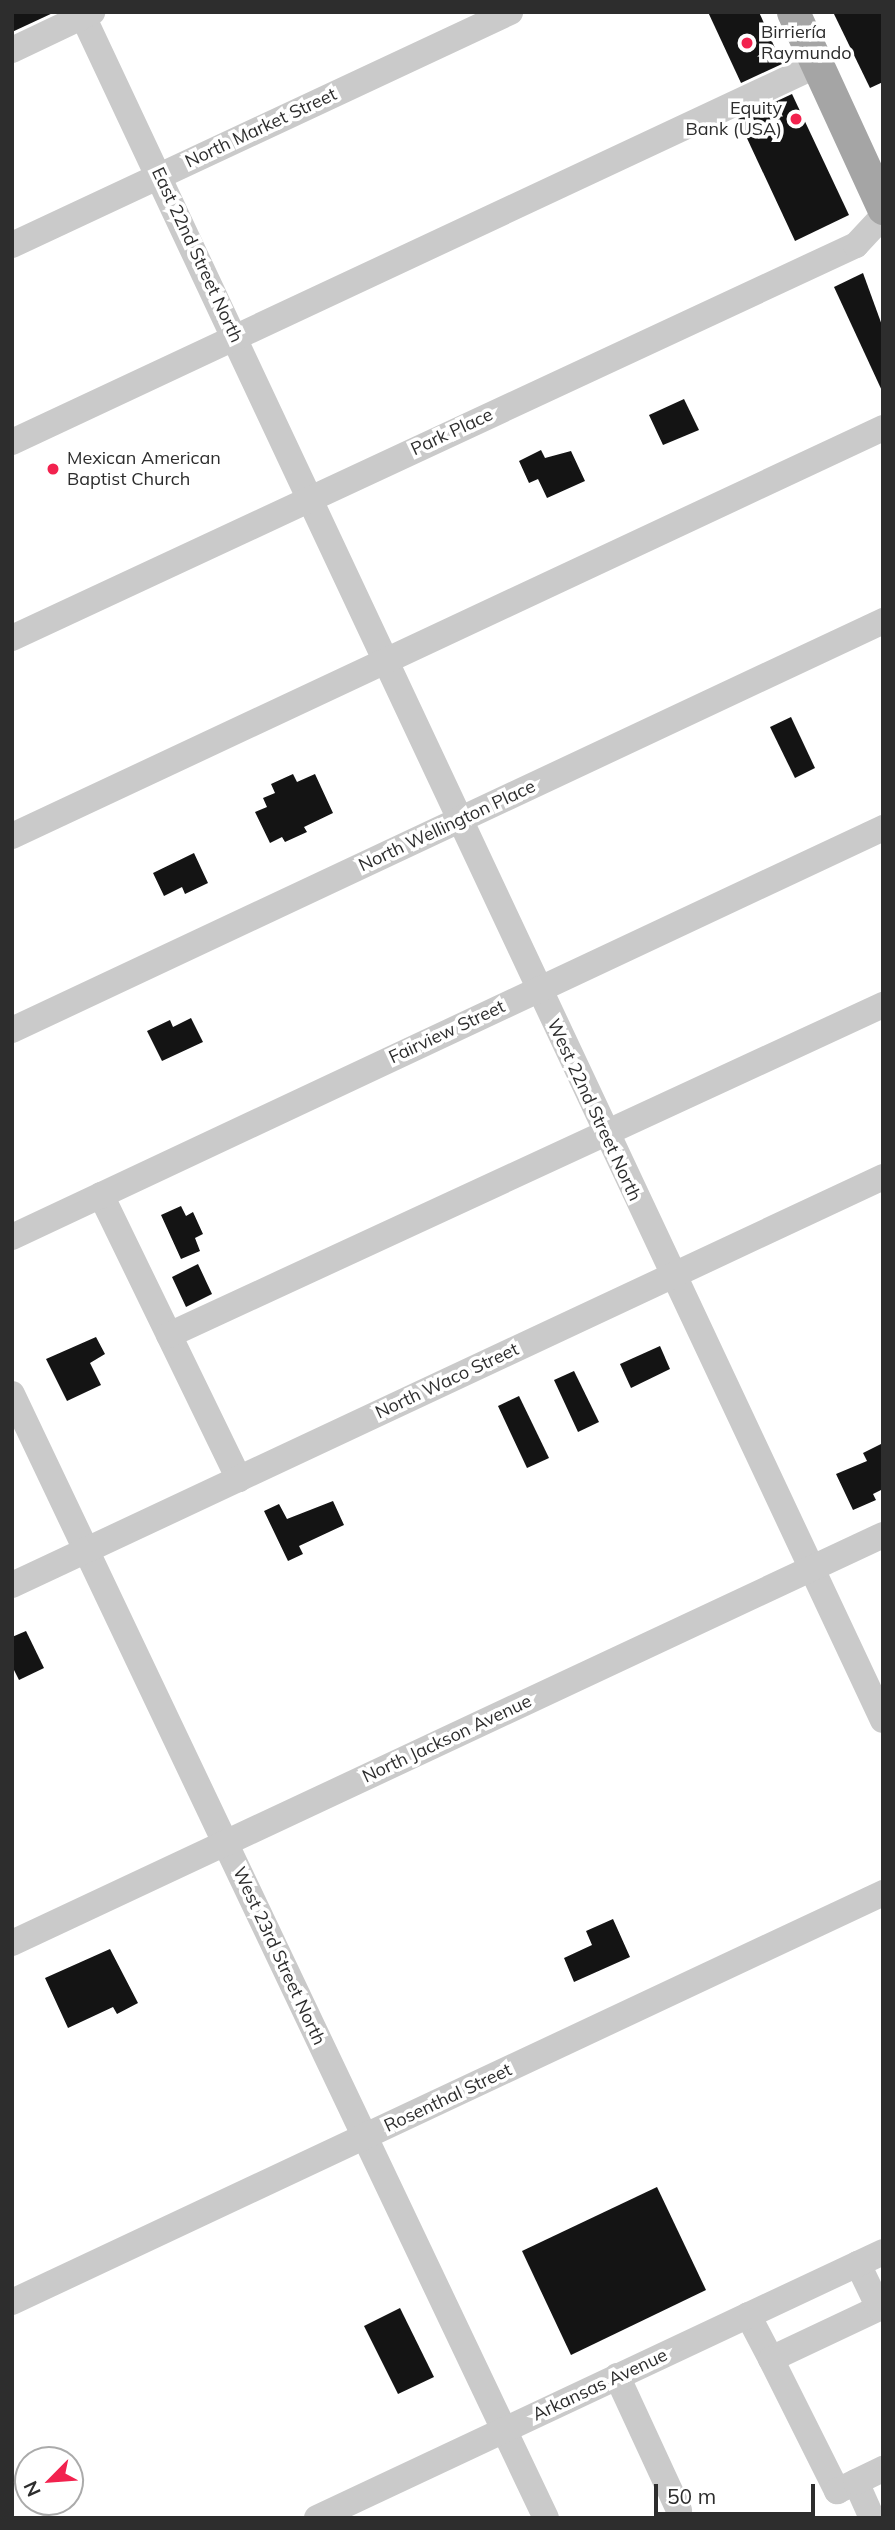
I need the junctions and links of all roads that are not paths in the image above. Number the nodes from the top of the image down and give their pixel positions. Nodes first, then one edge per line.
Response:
1 (510, 12) edge
2 (793, 12) edge
3 (86, 14) edge
4 (12, 50) edge
5 (817, 65) junction
6 (160, 176) junction
7 (883, 208) edge
8 (883, 216) edge
9 (12, 245) edge
10 (235, 338) junction
11 (883, 428) edge
12 (12, 442) edge
13 (310, 498) junction
14 (883, 621) edge
15 (12, 638) edge
16 (385, 661) junction
17 (458, 820) junction
18 (883, 828) edge
19 (12, 836) edge
20 (537, 990) junction
21 (883, 1004) edge
22 (12, 1030) edge
23 (604, 1132) junction
24 (883, 1177) edge
25 (101, 1195) junction
26 (12, 1237) edge
27 (672, 1276) junction
28 (169, 1335) junction
29 (12, 1394) edge
30 (239, 1479) junction
31 (883, 1535) edge
32 (86, 1551) junction
33 (811, 1569) junction
34 (12, 1585) edge
35 (882, 1718) edge
36 (225, 1843) junction
37 (883, 1893) edge
38 (12, 1943) edge
39 (365, 2137) junction
40 (883, 2252) edge
41 (858, 2264) junction
42 (12, 2302) edge
43 (748, 2315) junction
44 (771, 2359) junction
45 (617, 2376) junction
46 (504, 2430) junction
47 (883, 2469) edge
48 (856, 2482) junction
49 (679, 2510) dead end
50 (317, 2518) edge
51 (546, 2518) edge
52 (872, 2518) edge

1 - 6 street, North Market Street
2 - 5 main road
3 - 4 street
3 - 6 street, East 22nd Street North
5 - 7 main road
5 - 10 street
6 - 9 street, North Market Street
6 - 10 street, East 22nd Street North
8 - 13 street, Park Place
10 - 12 street
10 - 13 street, East 22nd Street North
11 - 16 street
13 - 15 street, Park Place
13 - 16 street, West 22nd Street North
14 - 17 street, North Wellington Place
16 - 17 street, West 22nd Street North
16 - 19 street
17 - 20 street, West 22nd Street North
17 - 22 street, North Wellington Place
18 - 20 street, Fairview Street
20 - 23 street, West 22nd Street North
20 - 25 street, Fairview Street
21 - 23 street
23 - 27 street, West 22nd Street North
23 - 28 street
24 - 27 street, North Waco Street
25 - 26 street, Fairview Street
25 - 28 street
27 - 30 street, North Waco Street
27 - 33 street, West 22nd Street North
28 - 30 street
29 - 32 street, West 23rd Street North
30 - 32 street, North Waco Street
31 - 33 street, North Jackson Avenue
32 - 34 street, North Waco Street
32 - 36 street, West 23rd Street North
33 - 35 street, West 22nd Street North
33 - 36 street, North Jackson Avenue
36 - 38 street, North Jackson Avenue
36 - 39 street, West 23rd Street North
37 - 39 street, Rosenthal Street
39 - 42 street, Rosenthal Street
39 - 46 street, West 23rd Street North
40 - 41 street, Arkansas Avenue
41 - 43 street, Arkansas Avenue
41 - 44 street
43 - 44 street
43 - 45 street, Arkansas Avenue
44 - 48 street
45 - 46 street, Arkansas Avenue
45 - 49 street
46 - 50 street, Arkansas Avenue
46 - 51 street, West 23rd Street North
47 - 48 street
48 - 52 street

